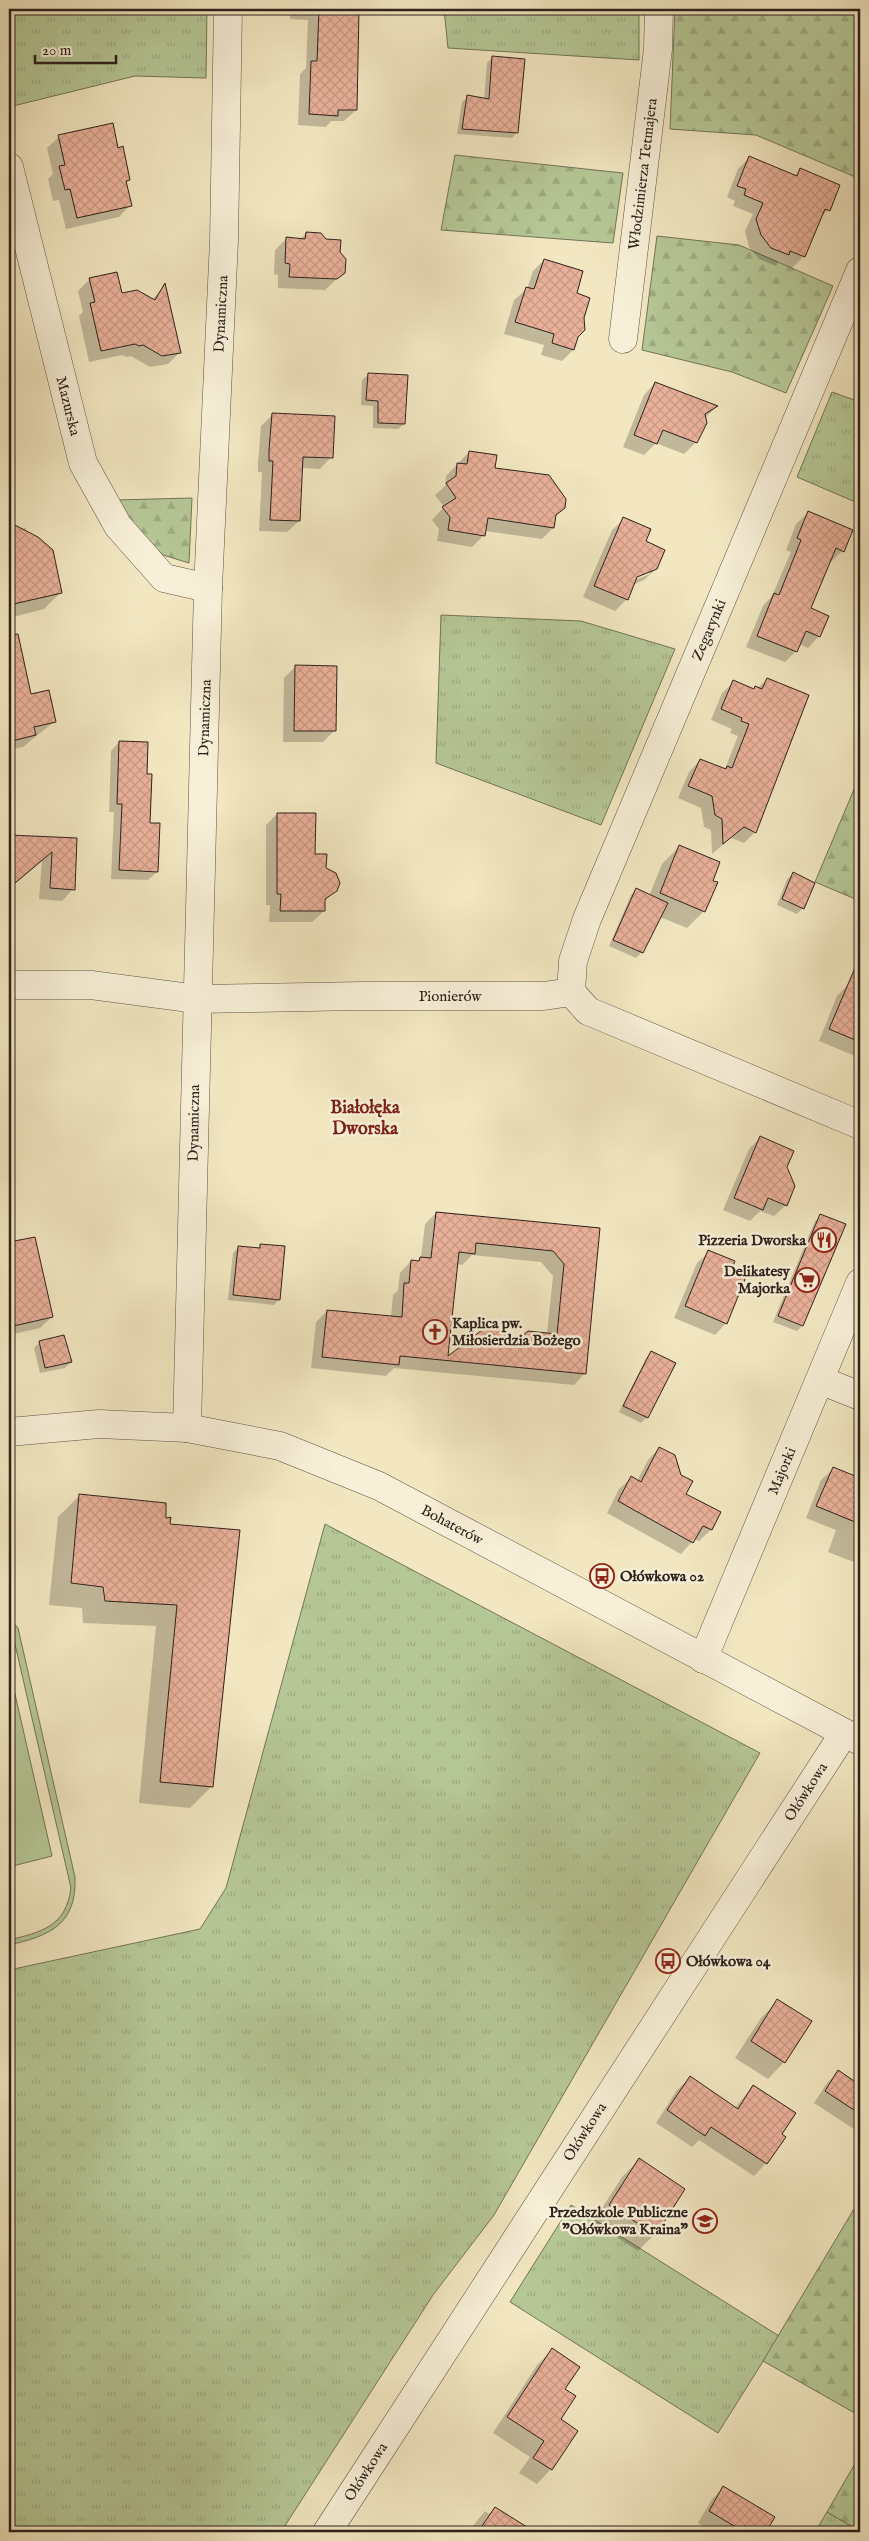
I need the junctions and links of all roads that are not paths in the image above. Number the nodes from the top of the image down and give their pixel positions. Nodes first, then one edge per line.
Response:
1 (228, 9) edge
2 (659, 9) edge
3 (9, 167) edge
4 (860, 271) edge
5 (623, 339) dead end
6 (208, 588) junction
7 (9, 985) edge
8 (571, 992) junction
9 (197, 1000) junction
10 (860, 1125) edge
11 (860, 1283) edge
12 (820, 1380) junction
13 (860, 1396) edge
14 (187, 1428) junction
15 (9, 1432) edge
16 (703, 1659) junction
17 (852, 1737) edge
18 (327, 2532) edge

1 - 6 street, Dynamiczna
2 - 5 street, Włodzimierza Tetmajera
3 - 6 street, Mazurska
4 - 8 street, Zegarynki
6 - 9 street, Dynamiczna
7 - 9 street, Pionierów
8 - 9 street, Pionierów
8 - 10 street
9 - 14 street, Dynamiczna
11 - 12 street, Majorki
12 - 13 street
12 - 16 street, Majorki
14 - 15 street, Bohaterów
14 - 16 street, Bohaterów
16 - 17 street, Bohaterów
17 - 18 street, Ołówkowa

